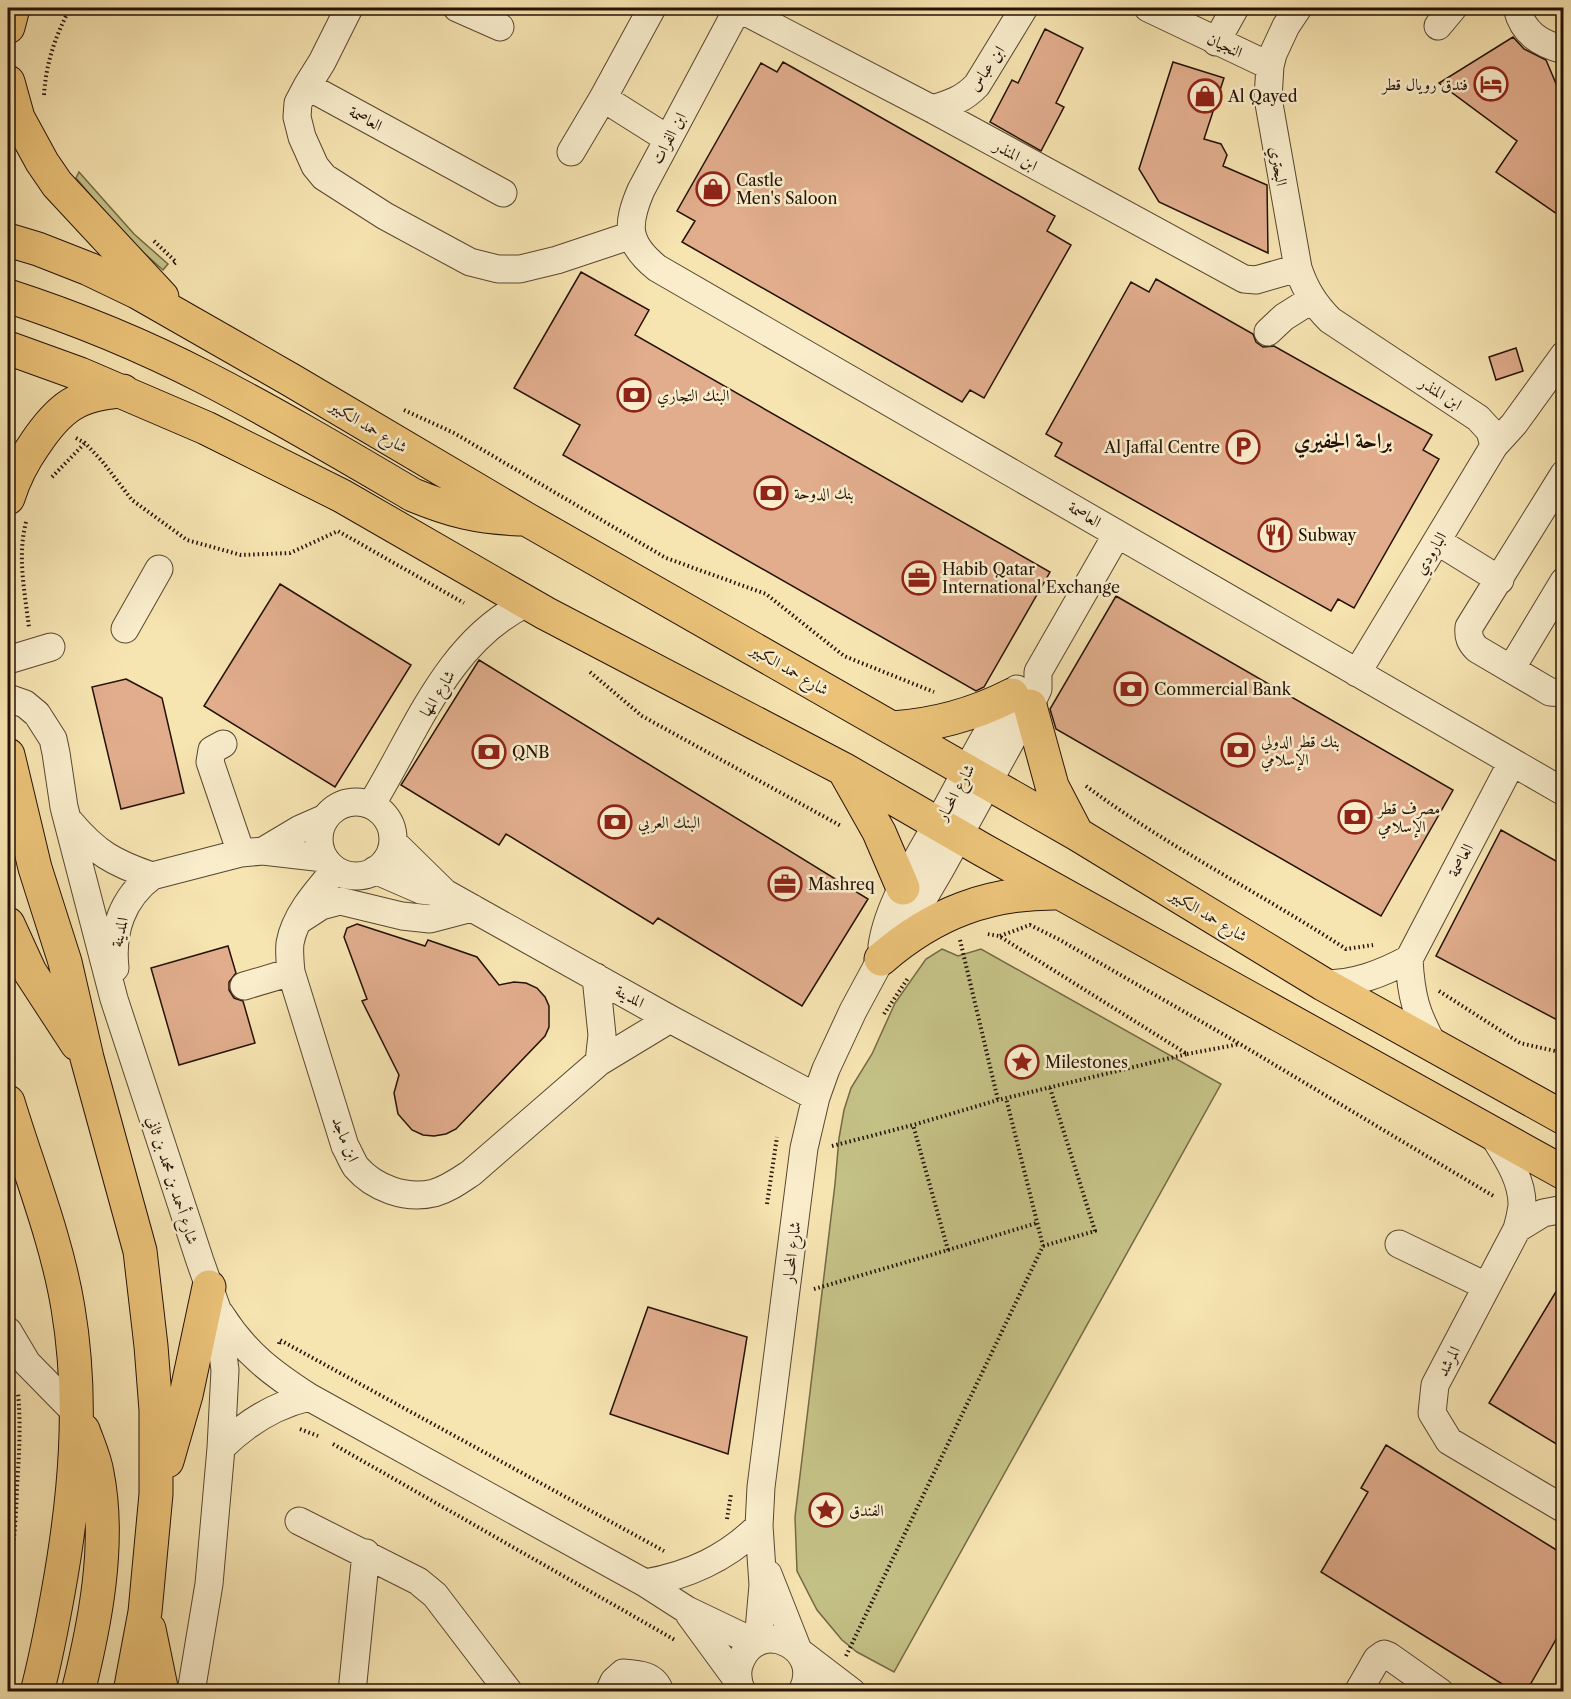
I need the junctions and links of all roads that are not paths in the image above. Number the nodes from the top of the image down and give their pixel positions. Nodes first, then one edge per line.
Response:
1 (349, 8) edge
2 (457, 8) edge
3 (652, 8) edge
4 (738, 8) edge
5 (1024, 8) edge
6 (1148, 8) edge
7 (1235, 8) edge
8 (1298, 8) edge
9 (1517, 8) edge
10 (500, 27) dead end
11 (1216, 42) junction
12 (1560, 59) edge
13 (1270, 66) junction
14 (8, 82) edge
15 (307, 86) junction
16 (603, 98) junction
17 (932, 109) junction
18 (668, 139) junction
19 (571, 152) dead end
20 (503, 193) dead end
21 (632, 235) junction
22 (8, 240) edge
23 (1298, 268) junction
24 (8, 296) edge
25 (1311, 300) junction
26 (184, 320) junction
27 (1330, 320) joint
28 (1268, 332) dead end
29 (8, 348) edge
30 (1563, 355) edge
31 (123, 392) junction
32 (1492, 438) junction
33 (1563, 474) edge
34 (17, 508) edge
35 (526, 519) junction
36 (1117, 534) junction
37 (1437, 541) junction
38 (159, 569) dead end
39 (1500, 580) junction
40 (1563, 581) edge
41 (527, 603) junction
42 (125, 629) dead end
43 (1511, 669) junction
44 (1357, 672) junction
45 (1563, 693) edge
46 (8, 698) edge
47 (1021, 700) junction
48 (892, 728) junction
49 (223, 744) dead end
50 (8, 755) edge
51 (1512, 762) junction
52 (843, 769) junction
53 (977, 777) junction
54 (1562, 789) edge
55 (371, 805) junction
56 (325, 818) junction
57 (68, 820) junction
58 (948, 830) junction
59 (1077, 834) junction
60 (393, 842) junction
61 (252, 852) junction
62 (330, 864) junction
63 (375, 870) junction
64 (152, 876) junction
65 (903, 888) junction
66 (1059, 892) junction
67 (445, 893) junction
68 (472, 908) junction
69 (300, 919) junction
70 (8, 924) edge
71 (881, 959) junction
72 (1409, 959) junction
73 (291, 972) junction
74 (596, 977) junction
75 (1323, 984) junction
76 (244, 986) dead end
77 (114, 999) junction
78 (670, 1019) junction
79 (1434, 1046) junction
80 (87, 1058) junction
81 (599, 1062) junction
82 (816, 1097) junction
83 (8, 1102) edge
84 (1563, 1118) edge
85 (1491, 1132) junction
86 (1563, 1173) edge
87 (1563, 1209) edge
88 (1517, 1229) junction
89 (1399, 1244) dead end
90 (1486, 1286) junction
91 (213, 1298) junction
92 (8, 1331) edge
93 (309, 1397) junction
94 (77, 1414) junction
95 (221, 1448) junction
96 (156, 1494) junction
97 (1563, 1509) edge
98 (299, 1521) dead end
99 (759, 1526) junction
100 (366, 1553) junction
101 (761, 1560) junction
102 (645, 1583) junction
103 (687, 1610) junction
104 (145, 1612) junction
105 (757, 1643) junction
106 (799, 1652) junction
107 (740, 1687) edge
108 (37, 1692) edge
109 (78, 1692) edge
110 (130, 1692) edge
111 (162, 1692) edge
112 (191, 1692) edge
113 (352, 1692) edge
114 (509, 1692) edge
115 (609, 1692) edge
116 (660, 1692) edge
117 (802, 1692) edge
118 (852, 1692) edge
119 (1358, 1692) edge
120 (1440, 1692) edge

1 - 15 street
2 - 10 street
3 - 16 street
4 - 17 street, ابن المنذر
4 - 18 street, ابن الفرات
5 - 17 street, ابن عباس
6 - 11 street, النجيان
7 - 11 street
8 - 13 street, البحتري
9 - 12 street
11 - 13 street, النجيان
13 - 23 street, البحتري
14 - 26 main road
15 - 20 street, العاصمة
15 - 21 street
16 - 18 street
16 - 19 street
17 - 23 street, ابن المنذر
18 - 21 street, ابن الفرات
21 - 36 street, العاصمة
22 - 26 main road, شارع حمد الكبير
23 - 25 street, البحتري
24 - 35 main road
25 - 27 street, البحتري
25 - 28 street
26 - 35 main road, شارع حمد الكبير
27 - 32 street, ابن المنذر
29 - 31 main road
30 - 32 street, البارودي
31 - 34 main road
31 - 41 main road
32 - 37 street, البارودي
33 - 39 street
35 - 48 main road, شارع حمد الكبير
36 - 44 street, العاصمة
36 - 47 street, شارع المحــار
37 - 39 street
37 - 44 street, البارودي
38 - 42 street
39 - 43 street
40 - 43 street
41 - 52 main road
41 - 55 street, شارع المها
43 - 45 street
44 - 51 street, العاصمة
46 - 57 street, شارع أحمد بن محمد بن ثاني
47 - 48 main road
47 - 53 street, شارع المحــار
47 - 59 main road
48 - 53 main road, شارع حمد الكبير
49 - 61 street
50 - 80 main road
51 - 54 street, العاصمة
51 - 72 street, العاصمة
52 - 58 main road
52 - 65 main road
53 - 58 street, شارع المحــار
53 - 59 main road, شارع حمد الكبير
55 - 56 street
55 - 60 street
56 - 61 street
56 - 62 street
57 - 64 street
57 - 77 street, شارع أحمد بن محمد بن ثاني
58 - 65 street, شارع المحــار
58 - 66 main road
58 - 71 street, شارع المحــار
59 - 75 main road, شارع حمد الكبير
60 - 63 street
60 - 67 street, المدينة
61 - 62 street
61 - 64 street
62 - 63 street
62 - 69 street, ابن ماجد
63 - 67 street, المدينة
64 - 77 street, المدينة
65 - 71 street, شارع المحــار
66 - 71 main road
66 - 85 main road
67 - 68 street, المدينة
68 - 69 street
68 - 74 street, المدينة
69 - 73 street, ابن ماجد
70 - 80 main road
71 - 82 street, شارع المحــار
72 - 75 street
72 - 79 street
73 - 76 street
73 - 81 street, ابن ماجد
74 - 78 street, المدينة
74 - 81 street
75 - 79 main road, شارع حمد الكبير
77 - 91 street, شارع أحمد بن محمد بن ثاني
78 - 81 street, ابن ماجد
78 - 82 street, المدينة
79 - 84 main road, شارع حمد الكبير
80 - 96 main road
82 - 99 street, شارع المحــار
83 - 94 main road
85 - 86 main road
85 - 88 street, المرشد
87 - 88 street
88 - 90 street, المرشد
89 - 90 street
90 - 97 street, المرشد
91 - 93 street
91 - 95 street, شارع أحمد بن محمد بن ثاني
91 - 96 main road
92 - 94 street
93 - 95 street
93 - 102 street
94 - 108 main road
94 - 109 main road
95 - 112 street, شارع أحمد بن محمد بن ثاني
96 - 104 main road
98 - 100 street
99 - 101 street, شارع المحــار
99 - 102 street
100 - 113 street
100 - 114 street
101 - 105 street, شارع المحــار
101 - 106 street, شارع المحــار
102 - 103 street
103 - 105 street
103 - 107 street
104 - 110 main road
104 - 111 main road
105 - 106 street
105 - 107 street
106 - 117 street, شارع المحــار
106 - 118 street
115 - 116 street
119 - 120 street

